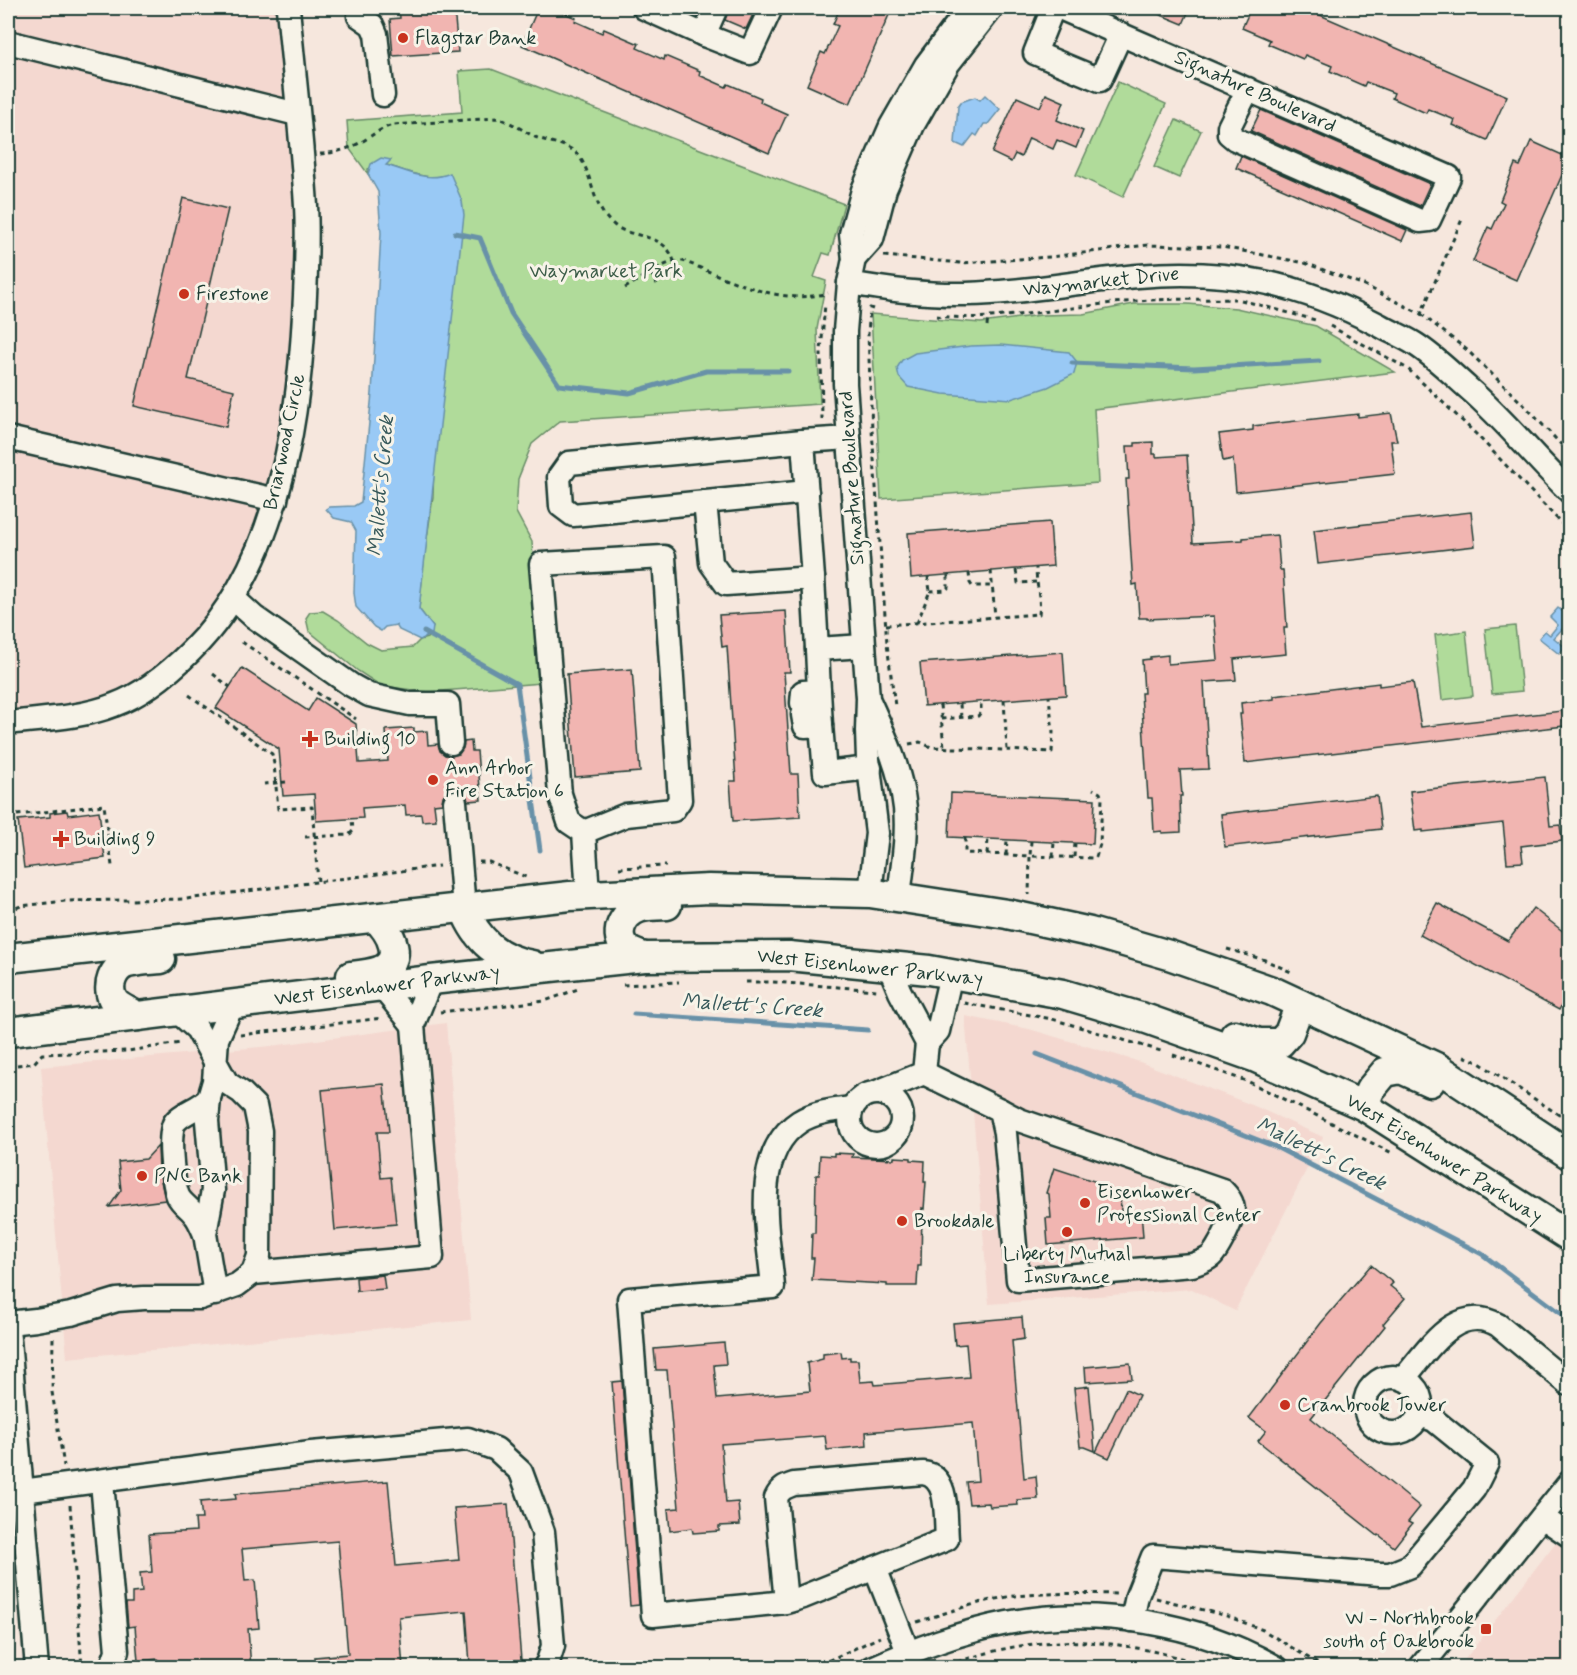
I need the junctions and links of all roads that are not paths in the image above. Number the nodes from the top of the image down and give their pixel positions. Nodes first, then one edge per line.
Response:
1 (288, 8) edge
2 (716, 8) edge
3 (771, 8) edge
4 (969, 8) edge
5 (992, 8) edge
6 (1053, 8) edge
7 (653, 9) edge
8 (1074, 10) edge
9 (359, 16) dead end
10 (1121, 34) junction
11 (704, 35) junction
12 (8, 42) edge
13 (1248, 89) junction
14 (383, 95) dead end
15 (297, 114) junction
16 (854, 259) junction
17 (839, 284) junction
18 (8, 438) edge
19 (849, 438) junction
20 (813, 440) junction
21 (807, 492) junction
22 (1569, 492) edge
23 (276, 500) junction
24 (705, 502) junction
25 (813, 578) junction
26 (233, 598) junction
27 (864, 646) junction
28 (817, 650) junction
29 (868, 698) junction
30 (8, 723) edge
31 (451, 743) dead end
32 (870, 768) junction
33 (455, 802) dead end
34 (584, 832) junction
35 (587, 884) junction
36 (858, 892) junction
37 (899, 897) junction
38 (464, 908) junction
39 (375, 918) junction
40 (346, 920) junction
41 (644, 957) junction
42 (8, 958) edge
43 (889, 966) junction
44 (543, 967) junction
45 (431, 980) junction
46 (381, 986) junction
47 (947, 986) junction
48 (1063, 994) junction
49 (1300, 1004) junction
50 (232, 1006) junction
51 (178, 1012) junction
52 (137, 1016) junction
53 (413, 1025) junction
54 (8, 1032) edge
55 (927, 1043) junction
56 (215, 1064) junction
57 (924, 1073) junction
58 (877, 1092) junction
59 (209, 1098) junction
60 (1364, 1106) junction
61 (852, 1108) junction
62 (1000, 1110) junction
63 (1569, 1155) edge
64 (1569, 1165) edge
65 (205, 1234) junction
66 (1563, 1246) edge
67 (253, 1273) junction
68 (215, 1294) junction
69 (8, 1323) edge
70 (8, 1328) edge
71 (1403, 1379) junction
72 (1569, 1386) edge
73 (1419, 1415) junction
74 (102, 1482) junction
75 (1569, 1482) edge
76 (22, 1491) junction
77 (1542, 1516) junction
78 (1569, 1536) edge
79 (875, 1568) junction
80 (786, 1602) junction
81 (1132, 1620) junction
82 (908, 1652) junction
83 (37, 1668) edge
84 (111, 1668) edge
85 (544, 1668) edge
86 (872, 1668) edge
87 (1277, 1668) edge
88 (1420, 1668) edge

1 - 15 street, Briarwood Circle
2 - 11 street
3 - 11 street
4 - 16 street, Signature Boulevard
5 - 16 street, Signature Boulevard
6 - 10 street
7 - 11 street
8 - 10 street, Signature Boulevard
9 - 14 street
10 - 13 street, Signature Boulevard
12 - 15 street
13 - 13 street, Signature Boulevard
15 - 23 street, Briarwood Circle
16 - 17 street, Signature Boulevard
17 - 19 street, Signature Boulevard
17 - 22 street, Waymarket Drive
18 - 23 street
19 - 20 street
19 - 27 street, Signature Boulevard
20 - 21 street
20 - 24 street
21 - 24 street
21 - 25 street
23 - 26 street, Briarwood Circle
24 - 25 street
25 - 28 street
26 - 30 street, Briarwood Circle
26 - 31 street
27 - 28 street
27 - 29 street, Signature Boulevard
28 - 32 street
29 - 32 street, Signature Boulevard
29 - 37 street, Signature Boulevard
32 - 36 street, Signature Boulevard
33 - 38 street
34 - 34 street
34 - 35 street
35 - 36 main road
35 - 38 main road
36 - 37 main road
36 - 41 main road
37 - 49 main road
38 - 39 main road
38 - 44 main road
39 - 40 main road
39 - 51 main road
40 - 42 main road
40 - 52 main road
41 - 43 main road, West Eisenhower Parkway
41 - 44 main road, West Eisenhower Parkway
43 - 47 main road, West Eisenhower Parkway
43 - 55 street
44 - 45 main road, West Eisenhower Parkway
45 - 46 main road, West Eisenhower Parkway
45 - 53 street
46 - 50 main road, West Eisenhower Parkway
46 - 53 street
47 - 48 main road, West Eisenhower Parkway
47 - 55 street
48 - 49 main road
48 - 60 main road, West Eisenhower Parkway
49 - 63 main road
50 - 51 main road, West Eisenhower Parkway
50 - 56 street
51 - 52 main road, West Eisenhower Parkway
51 - 56 street
52 - 54 main road, West Eisenhower Parkway
53 - 67 street
55 - 57 street
56 - 59 street
56 - 67 street
57 - 58 street
57 - 62 street
58 - 61 street
58 - 61 street
59 - 65 street
59 - 65 street
60 - 64 main road
60 - 66 main road, West Eisenhower Parkway
61 - 80 street
62 - 62 street
65 - 68 street
67 - 68 street
68 - 69 street
70 - 76 street
71 - 72 street
71 - 73 street
71 - 73 street
73 - 81 street
74 - 76 street
74 - 84 street
74 - 85 street
75 - 77 street
76 - 83 street
77 - 78 street
77 - 88 street
79 - 80 street
79 - 80 street
79 - 82 street
81 - 82 street
81 - 87 street
82 - 86 street

